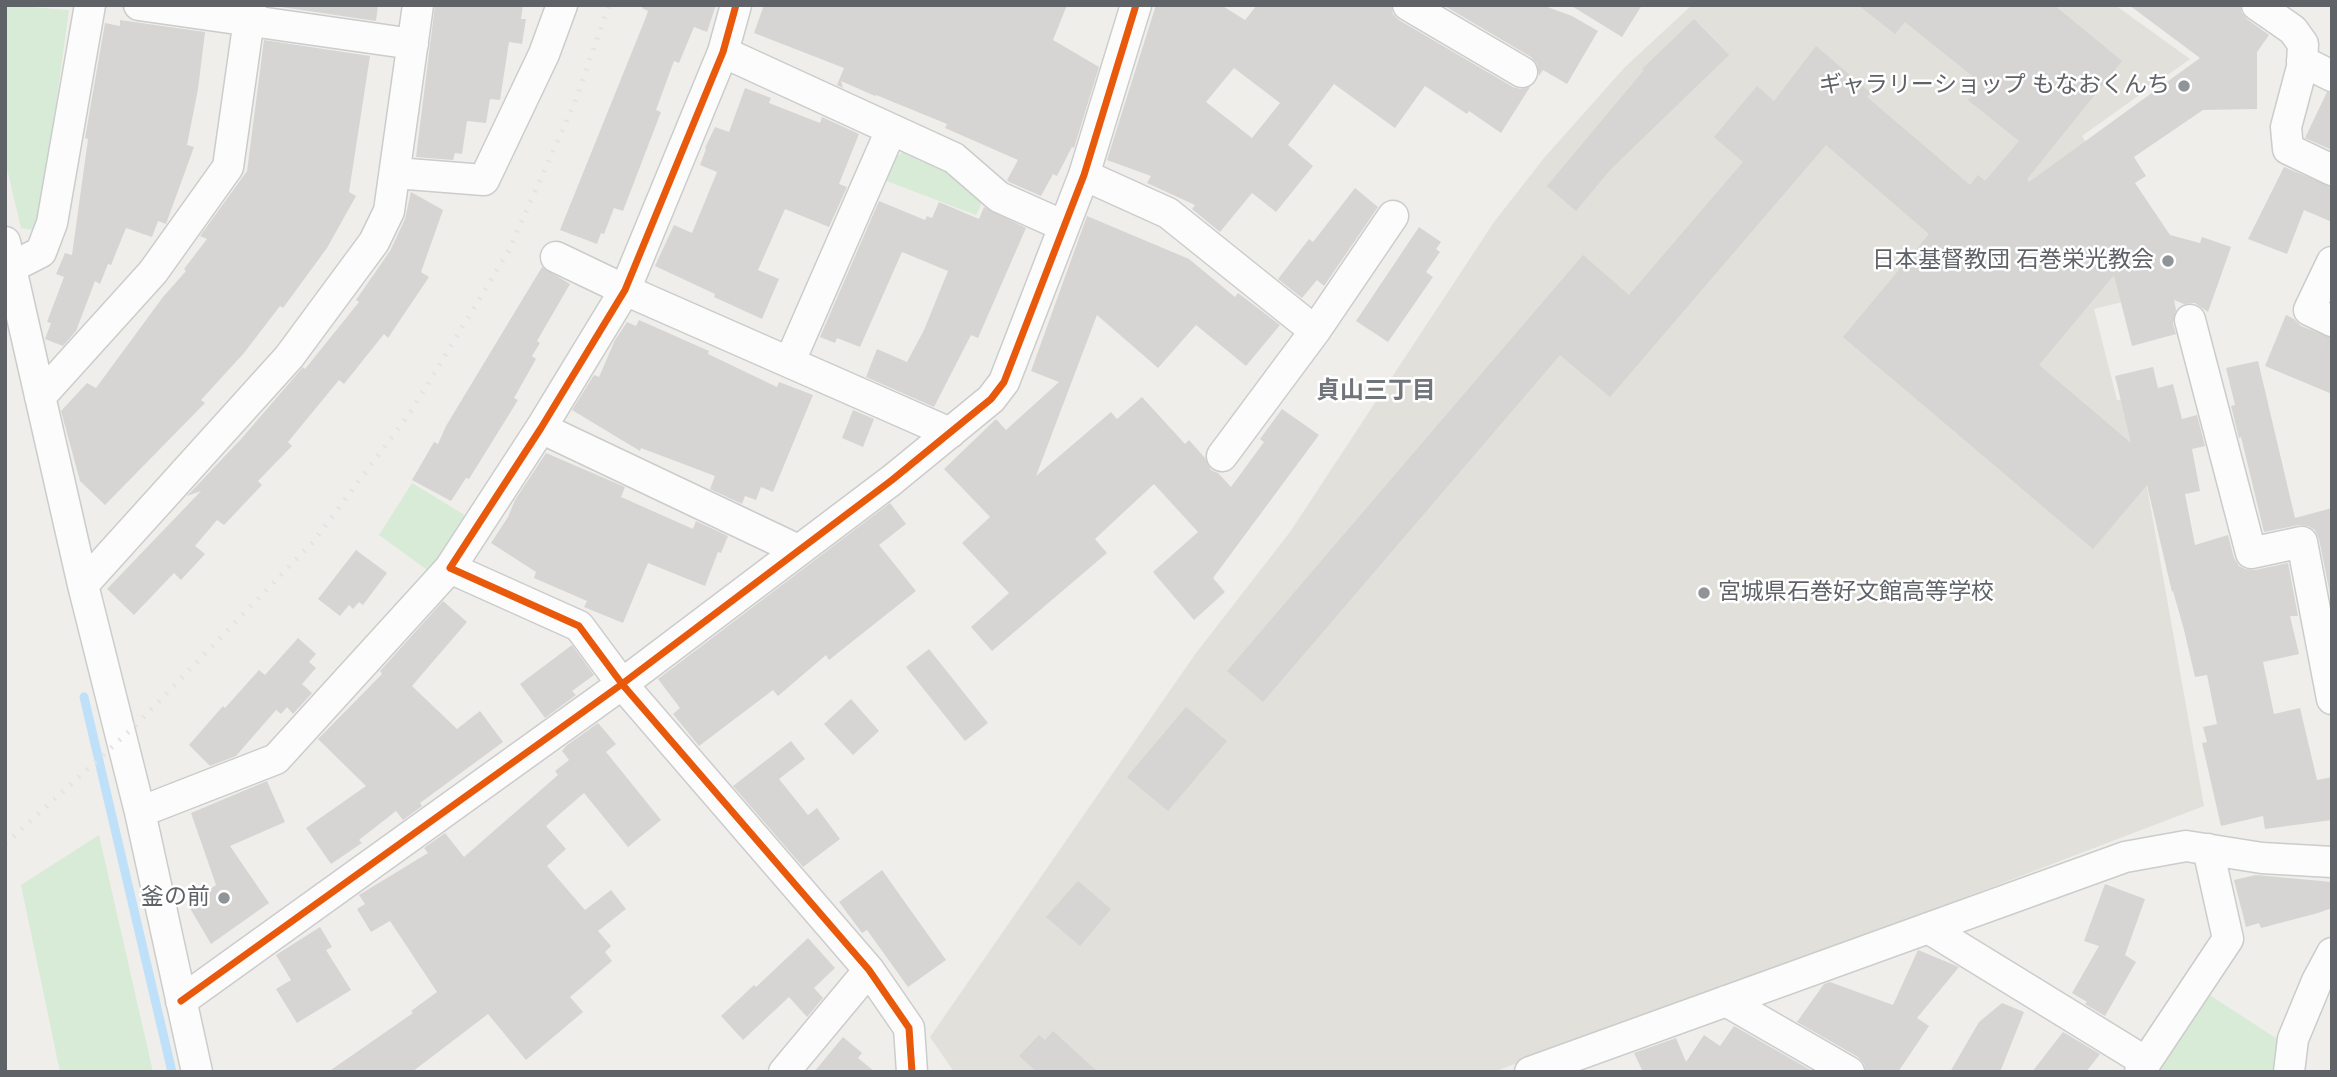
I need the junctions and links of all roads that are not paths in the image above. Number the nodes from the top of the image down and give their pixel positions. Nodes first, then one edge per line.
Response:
1 (90, 5) edge
2 (139, 5) edge
3 (418, 5) edge
4 (562, 5) edge
5 (736, 5) edge
6 (1136, 5) edge
7 (1408, 5) edge
8 (2257, 5) edge
9 (250, 13) edge
10 (412, 44) junction
11 (723, 52) junction
12 (2302, 61) junction
13 (1522, 72) dead end
14 (2332, 76) edge
15 (891, 130) junction
16 (2332, 170) edge
17 (395, 173) junction
18 (1084, 175) junction
19 (1393, 216) dead end
20 (1064, 226) junction
21 (8, 254) edge
22 (556, 257) dead end
23 (2332, 262) edge
24 (625, 290) junction
25 (2190, 320) dead end
26 (2332, 321) edge
27 (1315, 331) junction
28 (790, 361) junction
29 (40, 397) junction
30 (541, 428) junction
31 (950, 433) junction
32 (1222, 456) dead end
33 (798, 550) junction
34 (450, 568) junction
35 (83, 585) junction
36 (622, 684) junction
37 (2332, 699) edge
38 (140, 811) junction
39 (2208, 849) junction
40 (2332, 862) edge
41 (1928, 928) junction
42 (2332, 953) edge
43 (869, 970) junction
44 (181, 1001) junction
45 (1726, 1001) junction
46 (2143, 1067) edge
47 (197, 1072) edge
48 (784, 1072) edge
49 (912, 1072) edge
50 (1530, 1072) edge
51 (1849, 1072) edge
52 (2289, 1072) edge

1 - 21 street
2 - 9 street
3 - 10 street
4 - 17 street
5 - 11 street
6 - 18 street
7 - 13 street
8 - 12 street
9 - 10 street
9 - 29 street
10 - 17 street
11 - 15 street
11 - 24 street
12 - 14 street
12 - 16 street
15 - 20 street
15 - 28 street
17 - 35 street
18 - 20 street
18 - 27 street
19 - 27 street
20 - 31 street
21 - 29 street
22 - 24 street
23 - 26 street
24 - 28 street
24 - 30 street
25 - 37 street
27 - 32 street
28 - 31 street
29 - 35 street
30 - 33 street
30 - 34 street
31 - 33 street
33 - 36 street
34 - 36 street
34 - 38 street
35 - 38 street
36 - 43 street
36 - 44 street
38 - 44 street
39 - 40 street
39 - 41 street
39 - 46 street
41 - 45 street
41 - 46 street
42 - 52 street
43 - 48 street
43 - 49 street
44 - 47 street
45 - 50 street
45 - 51 street

